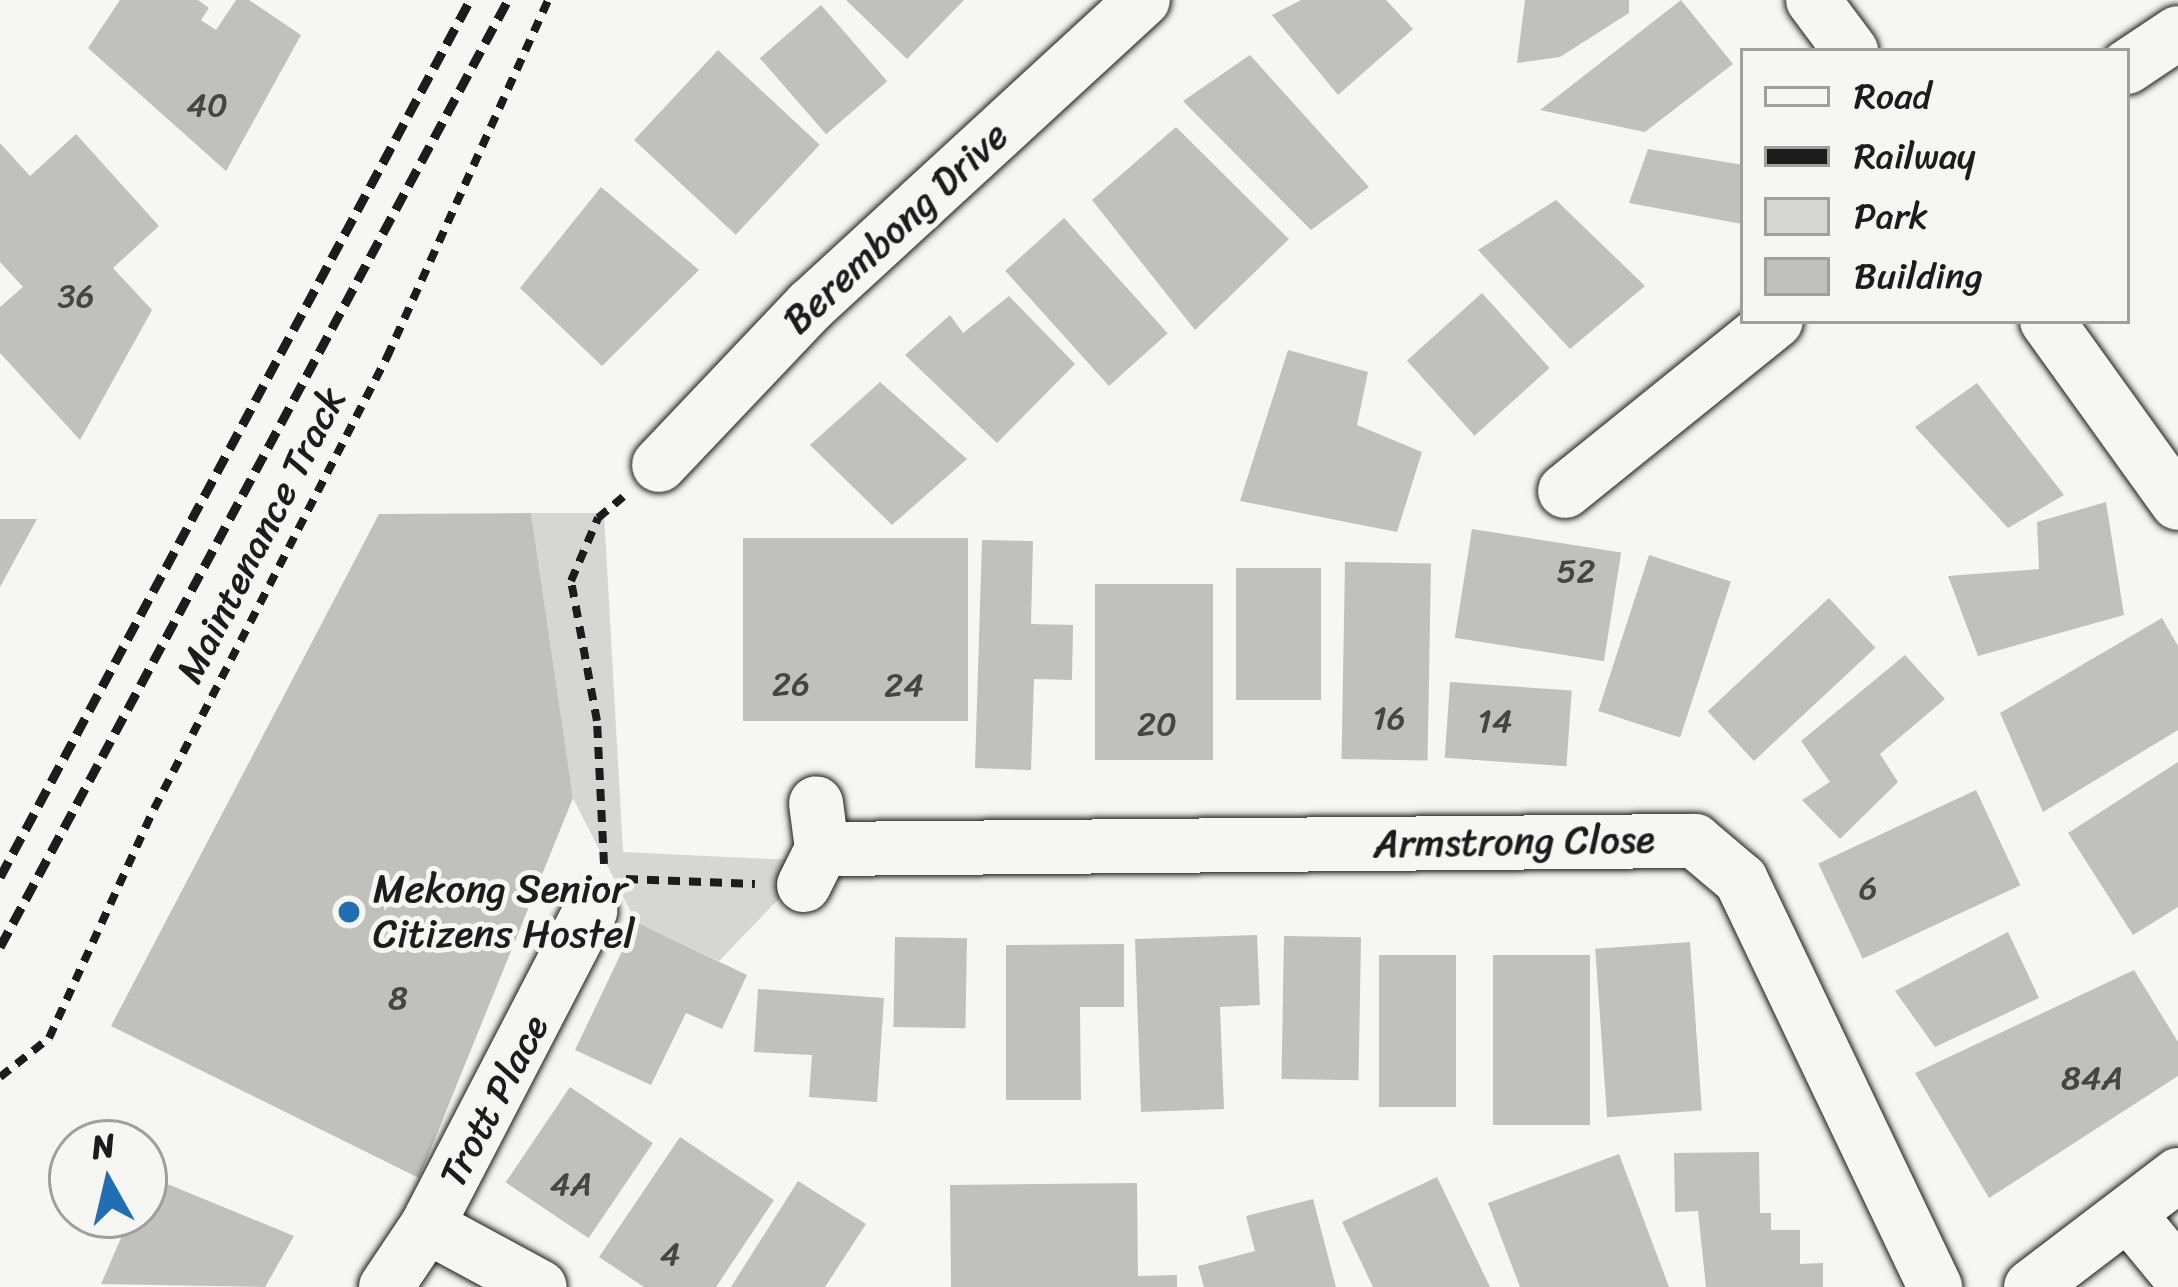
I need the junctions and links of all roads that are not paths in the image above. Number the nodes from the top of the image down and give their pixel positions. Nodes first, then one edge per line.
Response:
1 (1142, 0) edge
2 (1813, 0) edge
3 (2178, 33) edge
4 (1849, 48) edge
5 (2130, 66) edge
6 (1772, 324) edge
7 (2050, 324) edge
8 (659, 465) dead end
9 (1565, 491) dead end
10 (2178, 503) edge
11 (814, 846) road end
12 (590, 910) dead end
13 (2178, 1175) edge
14 (2131, 1217) junction
15 (428, 1226) junction
16 (2178, 1274) edge
17 (386, 1287) edge
18 (540, 1287) edge
19 (1935, 1287) edge
20 (2031, 1287) edge

1 - 8 street, Berembong Drive
2 - 4 street
3 - 5 street
6 - 9 street
7 - 10 street
11 - 19 street, Armstrong Close
12 - 15 street, Trott Place
13 - 14 street
14 - 16 street
14 - 20 street
15 - 17 street, Trott Place
15 - 18 street, Trott Place

